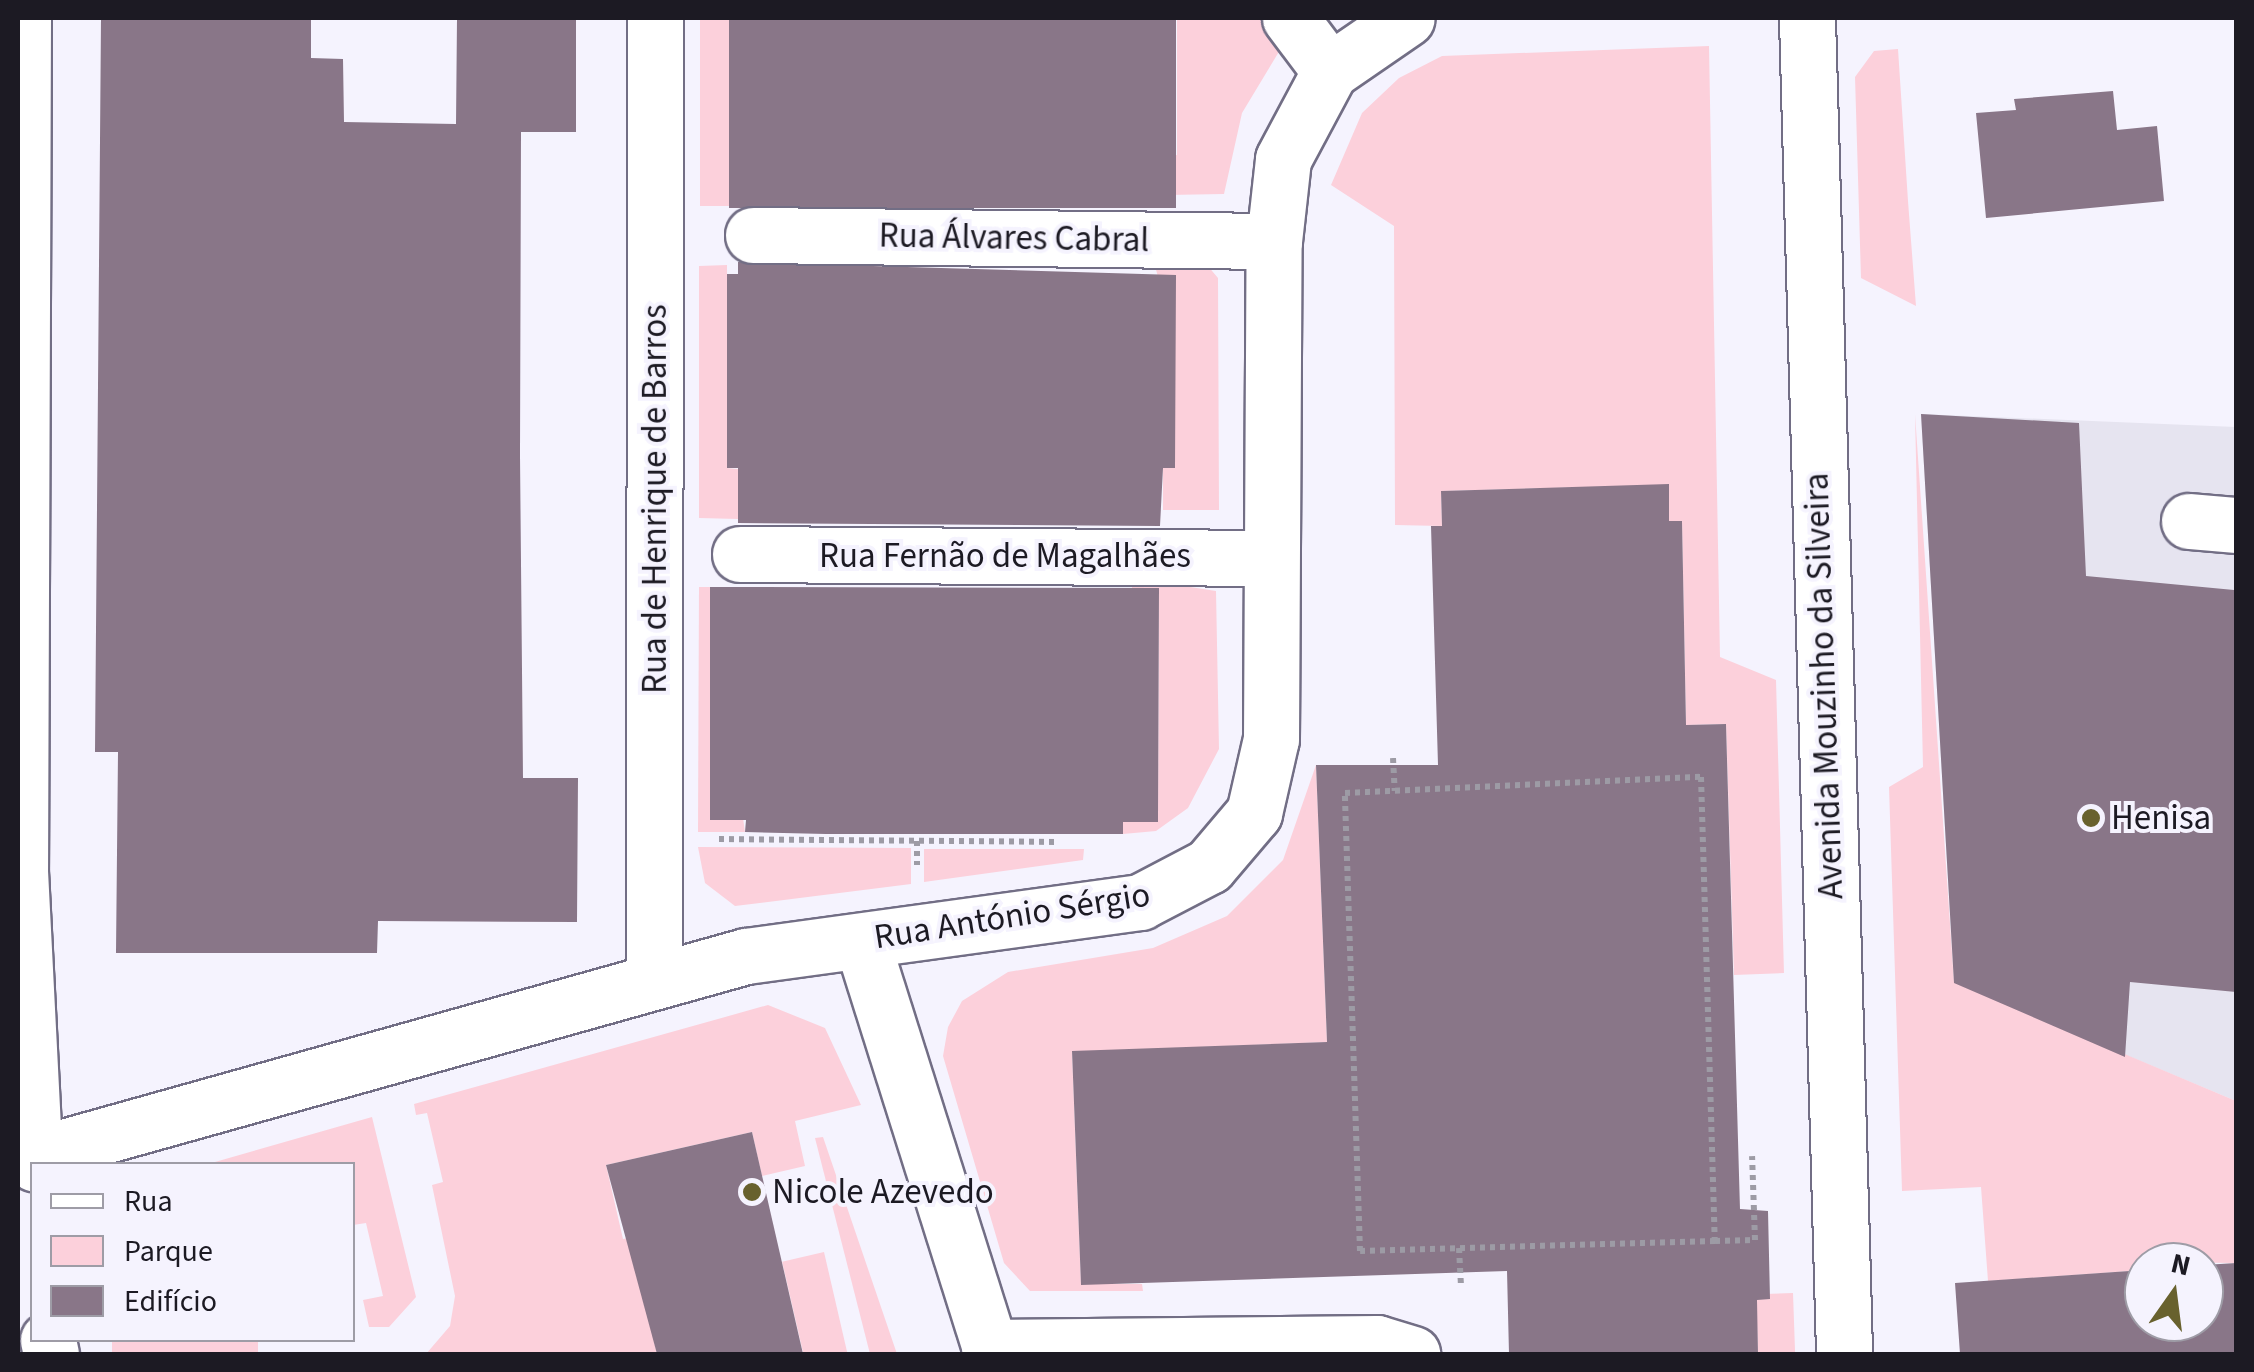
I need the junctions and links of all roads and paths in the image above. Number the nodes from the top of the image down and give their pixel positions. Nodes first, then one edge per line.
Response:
1 (23, 18) edge
2 (654, 18) edge
3 (1290, 18) edge
4 (1807, 18) edge
5 (1369, 36) edge
6 (21, 166) edge
7 (753, 235) dead end
8 (1274, 241) junction
9 (740, 554) dead end
10 (1270, 558) junction
11 (1394, 758) dead end
12 (1395, 791) junction
13 (698, 838) dead end
14 (1070, 842) dead end
15 (19, 872) edge
16 (862, 942) junction
17 (654, 982) junction
18 (1752, 1156) dead end
19 (35, 1160) edge
20 (1715, 1241) junction
21 (1459, 1248) junction
22 (1461, 1284) dead end
23 (990, 1351) edge
24 (1412, 1354) edge
25 (1844, 1354) edge

1 - 6 street
2 - 17 street, Rua de Henrique de Barros
3 - 5 street
4 - 25 street, Avenida Mouzinho da Silveira
5 - 8 street, Rua António Sérgio
6 - 15 street
7 - 8 street, Rua Álvares Cabral
8 - 10 street, Rua António Sérgio
9 - 10 street, Rua Fernão de Magalhães
10 - 16 street, Rua António Sérgio
11 - 12 path
12 - 20 path
12 - 21 path
13 - 14 path
15 - 19 street
16 - 17 street, Rua António Sérgio
16 - 23 street
17 - 19 street, Rua António Sérgio
18 - 20 path
20 - 21 path
21 - 22 path
23 - 24 street

